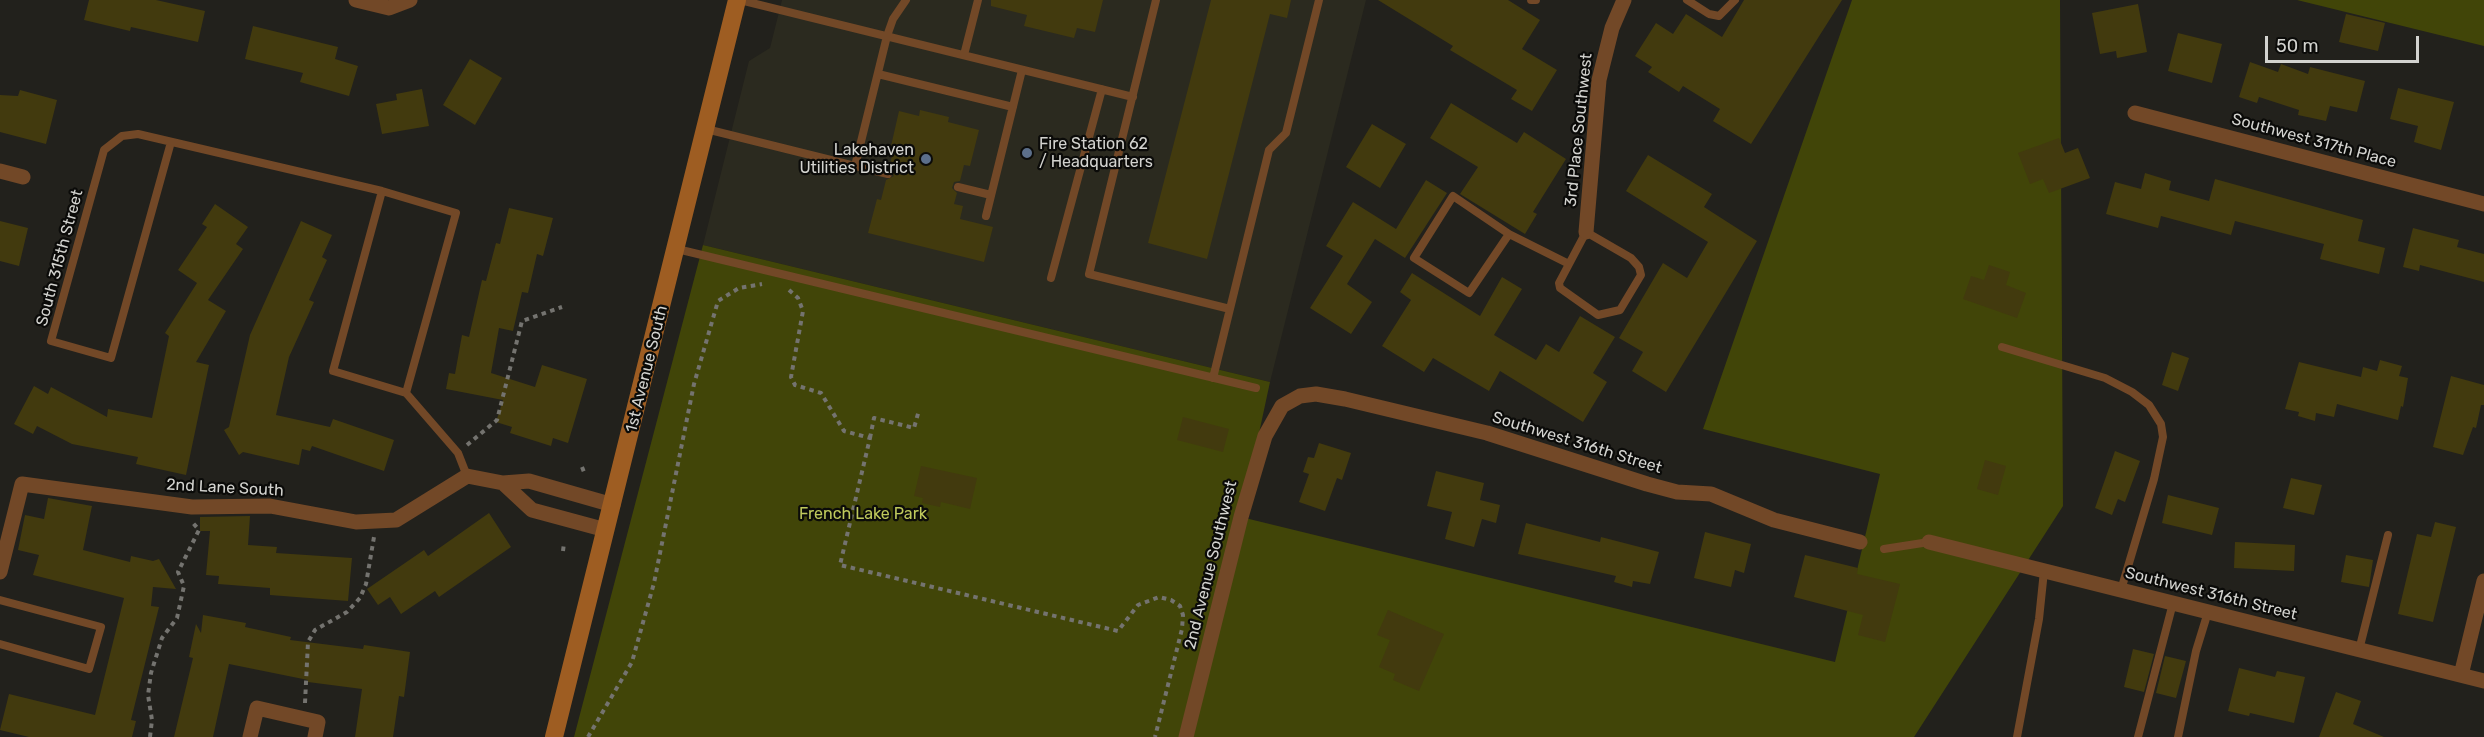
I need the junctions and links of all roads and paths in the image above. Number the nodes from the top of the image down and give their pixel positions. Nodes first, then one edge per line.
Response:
1 (356, 0) edge
2 (739, 0) edge
3 (906, 0) edge
4 (978, 0) edge
5 (1156, 0) edge
6 (1319, 0) edge
7 (1624, 0) edge
8 (1687, 0) edge
9 (1735, 0) edge
10 (410, 1) edge
11 (887, 36) junction
12 (964, 55) junction
13 (1022, 70) junction
14 (878, 74) junction
15 (1102, 89) junction
16 (1133, 97) junction
17 (1013, 107) junction
18 (2135, 113) dead end
19 (706, 129) junction
20 (171, 142) junction
21 (855, 166) junction
22 (0, 171) edge
23 (888, 174) dead end
24 (22, 177) dead end
25 (958, 187) dead end
26 (382, 191) junction
27 (991, 195) junction
28 (2484, 204) edge
29 (986, 216) dead end
30 (1586, 232) junction
31 (1509, 234) junction
32 (677, 249) junction
33 (1569, 264) junction
34 (1051, 278) dead end
35 (770, 284) dead end
36 (786, 287) dead end
37 (562, 307) dead end
38 (1230, 309) junction
39 (2002, 346) dead end
40 (1213, 378) junction
41 (1256, 388) dead end
42 (406, 393) junction
43 (1282, 406) joint
44 (919, 410) dead end
45 (870, 438) junction
46 (458, 453) junction
47 (467, 476) junction
48 (503, 483) junction
49 (176, 505) junction
50 (613, 505) junction
51 (375, 521) junction
52 (606, 530) junction
53 (2388, 535) dead end
54 (1860, 542) dead end
55 (1929, 542) joint
56 (564, 543) dead end
57 (1884, 549) dead end
58 (563, 551) dead end
59 (2044, 571) junction
60 (0, 572) edge
61 (2484, 581) edge
62 (2121, 590) junction
63 (0, 600) edge
64 (2173, 603) junction
65 (2208, 612) junction
66 (0, 644) edge
67 (2358, 650) junction
68 (2461, 675) junction
69 (2484, 681) edge
70 (304, 718) junction
71 (150, 737) edge
72 (250, 737) edge
73 (315, 737) edge
74 (554, 737) edge
75 (588, 737) edge
76 (1155, 737) edge
77 (1186, 737) edge
78 (2017, 737) edge
79 (2138, 737) edge
80 (2178, 737) edge

1 - 10 street
2 - 11 lane
2 - 19 main road, 1st Avenue South
3 - 11 lane
4 - 12 lane
5 - 16 lane
6 - 38 lane
7 - 30 street, 3rd Place Southwest
8 - 9 lane
11 - 12 lane
11 - 14 lane
12 - 13 lane
13 - 15 lane
13 - 17 lane
14 - 17 lane
14 - 21 lane
15 - 16 lane
15 - 34 lane
16 - 38 lane
17 - 27 lane
18 - 28 street, Southwest 317th Place
19 - 21 lane
19 - 32 main road, 1st Avenue South
20 - 20 lane, South 315th Street
20 - 26 lane, South 315th Street
21 - 23 lane
22 - 24 street
25 - 27 lane
26 - 42 lane
26 - 42 lane, South 315th Street
27 - 29 lane
30 - 33 lane
30 - 33 lane
31 - 31 lane
31 - 33 lane
32 - 40 lane
32 - 50 main road, 1st Avenue South
35 - 75 path
36 - 45 path
37 - 46 path
38 - 40 lane
39 - 62 lane
40 - 41 lane
42 - 46 lane
43 - 54 street, Southwest 316th Street
43 - 77 street, 2nd Avenue Southwest
44 - 45 path
45 - 76 path
46 - 47 lane
47 - 48 street
47 - 51 street, 2nd Lane South
48 - 50 street
48 - 52 street
49 - 51 street, 2nd Lane South
49 - 60 street, 2nd Lane South
49 - 71 path
50 - 52 main road, 1st Avenue South
51 - 70 path
52 - 74 main road, 1st Avenue South
53 - 67 lane
55 - 57 lane
55 - 59 street, Southwest 316th Street
56 - 58 path
59 - 62 street, Southwest 316th Street
59 - 78 lane
61 - 68 street
62 - 64 street, Southwest 316th Street
63 - 66 lane
64 - 65 street, Southwest 316th Street
64 - 79 lane
65 - 67 street, Southwest 316th Street
65 - 80 lane
67 - 68 street, Southwest 316th Street
68 - 69 street, Southwest 316th Street
70 - 72 street
70 - 73 street

